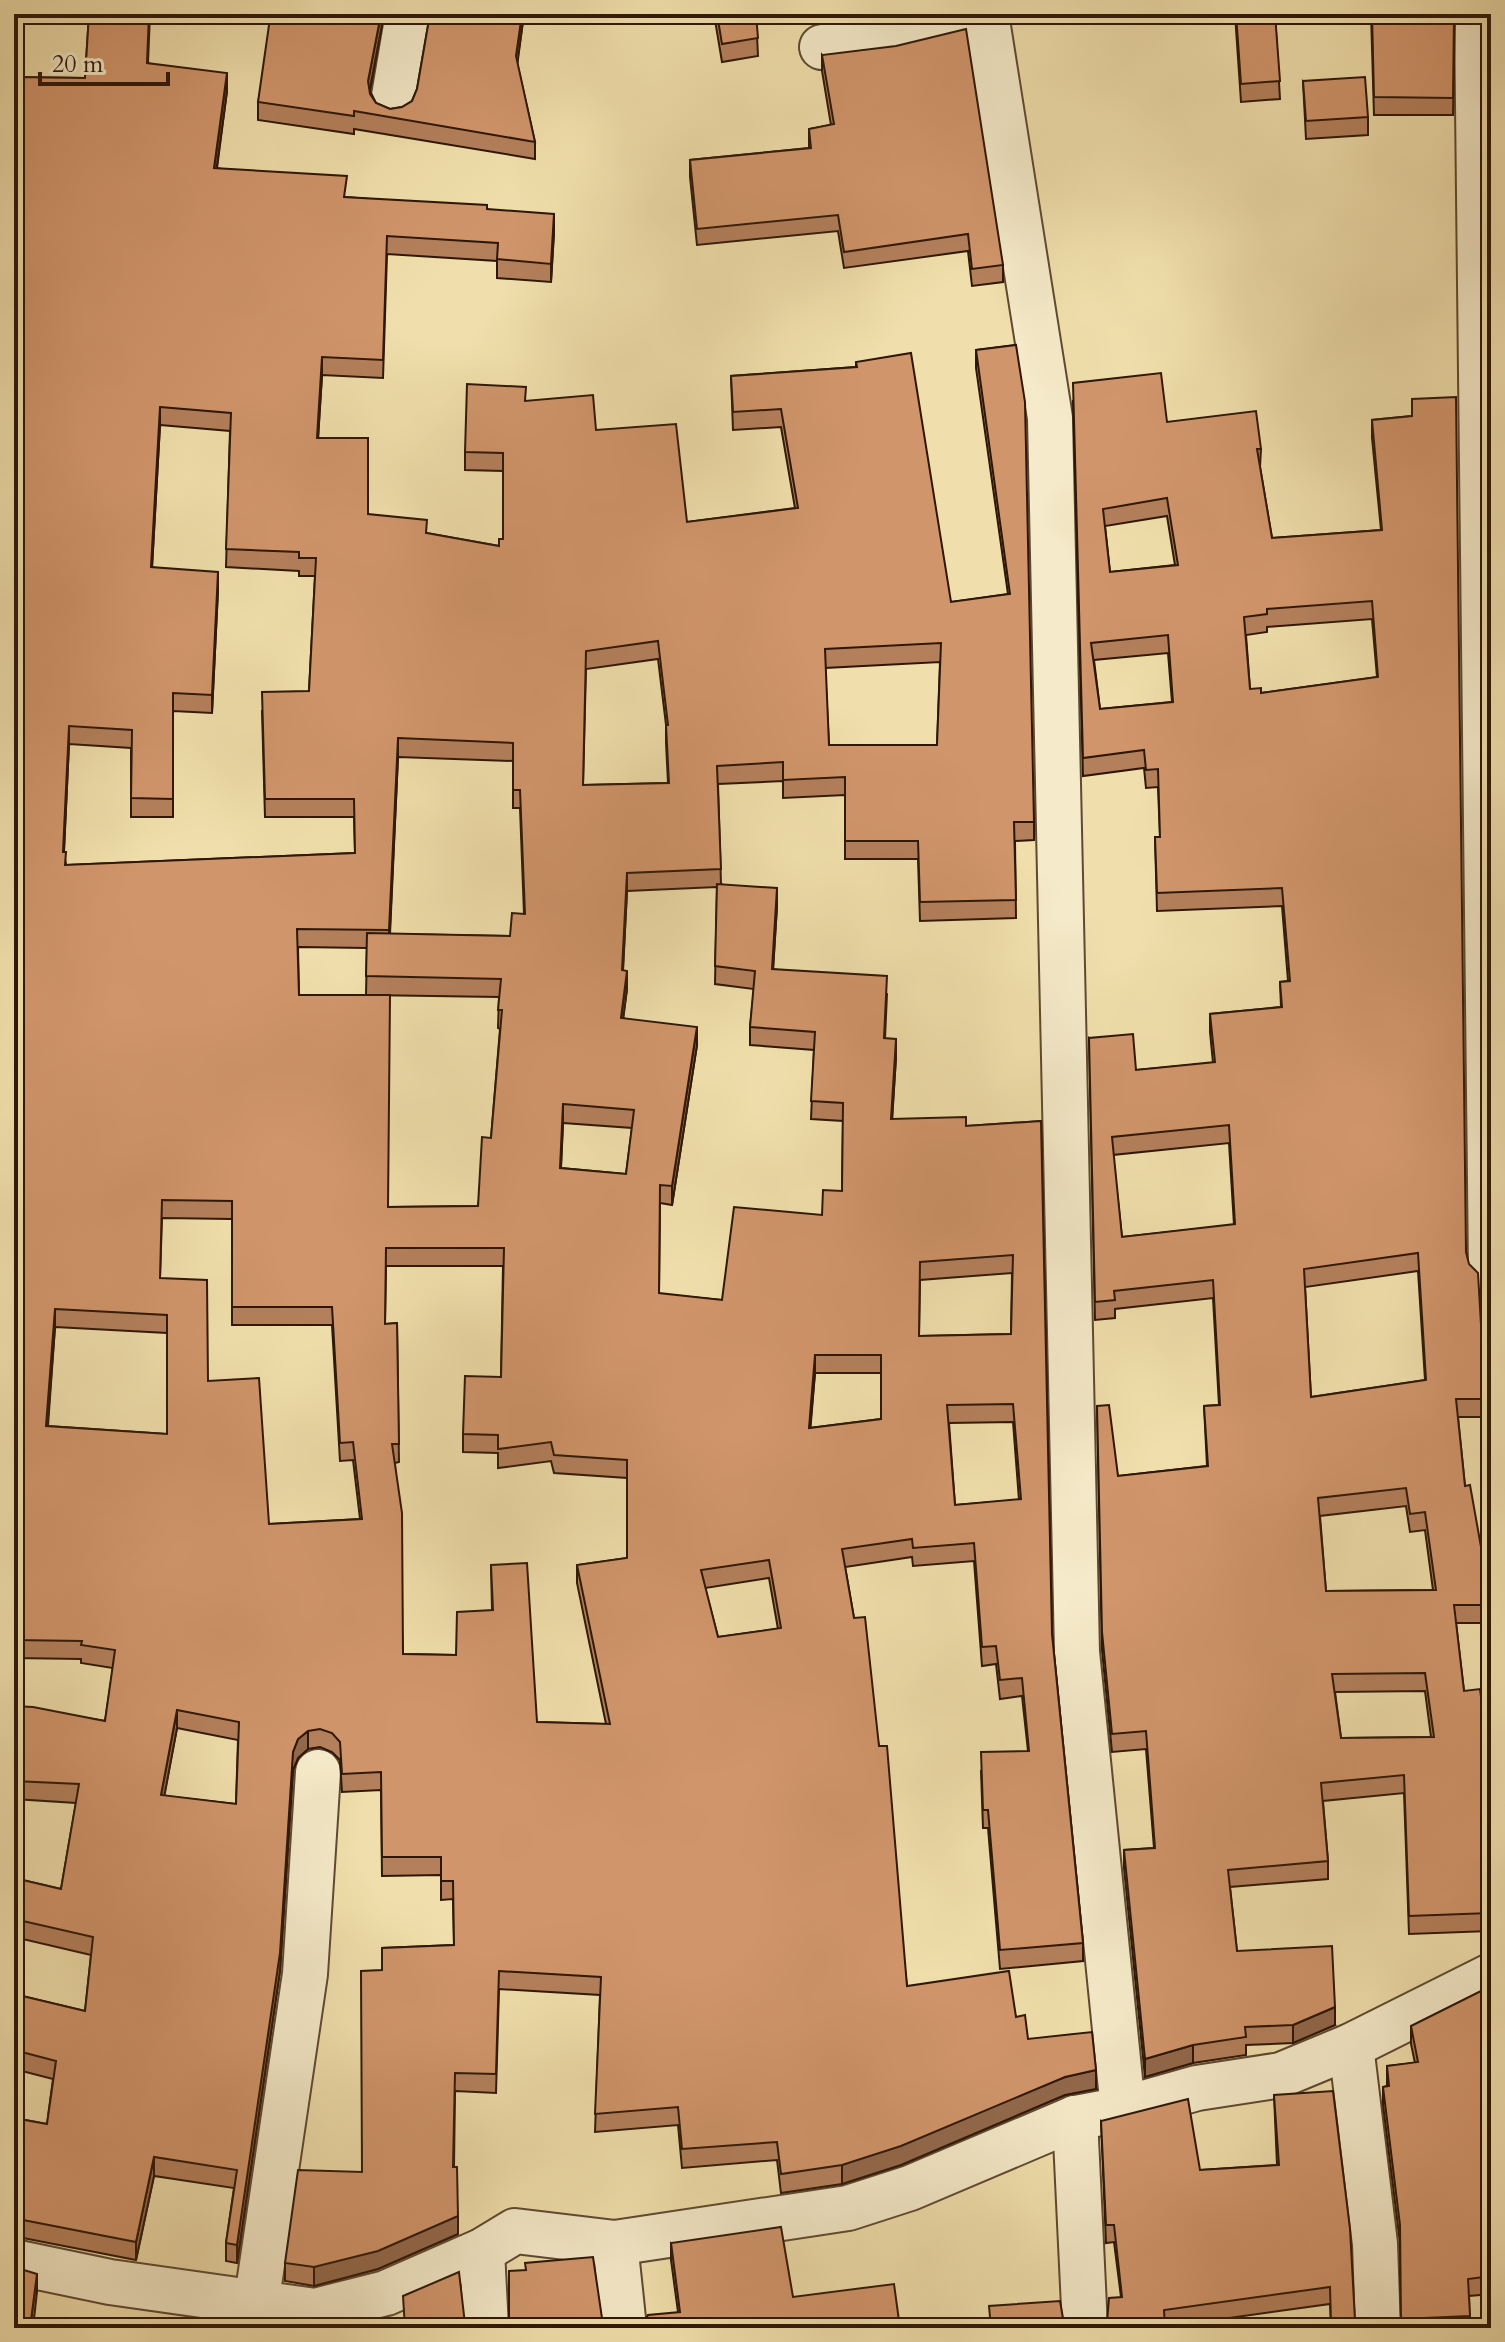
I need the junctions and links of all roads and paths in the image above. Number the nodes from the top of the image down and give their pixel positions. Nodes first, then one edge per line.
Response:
1 (408, 14) edge
2 (986, 14) edge
3 (1477, 14) edge
4 (822, 47) dead end
5 (393, 102) dead end
6 (1491, 1270) edge
7 (318, 1772) dead end
8 (1491, 1976) edge
9 (1351, 2046) junction
10 (1123, 2109) junction
11 (1075, 2118) junction
12 (615, 2243) junction
13 (482, 2251) junction
14 (14, 2262) edge
15 (256, 2305) junction
16 (486, 2328) edge
17 (624, 2328) edge
18 (1085, 2328) edge
19 (1378, 2328) edge

1 - 5 street
2 - 4 street
2 - 10 street
3 - 6 street
7 - 15 street
8 - 9 street
9 - 10 street
9 - 19 street
10 - 11 street
11 - 12 street
11 - 18 street
12 - 13 street
12 - 17 street
13 - 15 street
13 - 16 street
14 - 15 street

